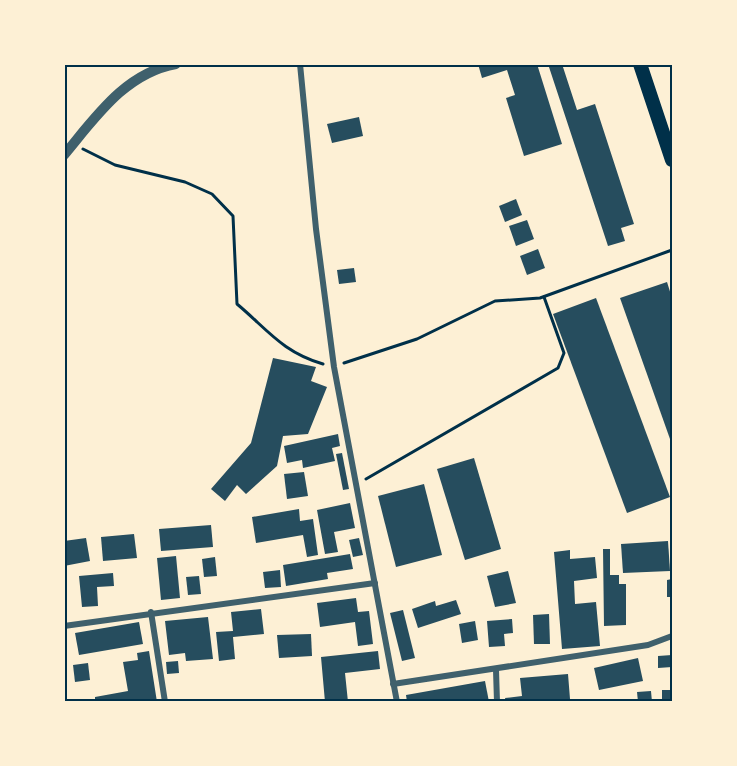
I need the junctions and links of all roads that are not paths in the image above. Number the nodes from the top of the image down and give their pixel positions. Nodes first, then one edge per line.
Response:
1 (176, 64) edge
2 (300, 64) edge
3 (640, 64) edge
4 (64, 155) edge
5 (672, 160) edge
6 (375, 583) junction
7 (151, 612) junction
8 (64, 626) edge
9 (672, 636) edge
10 (496, 670) junction
11 (393, 684) junction
12 (165, 702) edge
13 (397, 702) edge
14 (497, 702) edge

1 - 4 street
2 - 6 street
3 - 5 highway
6 - 7 street
6 - 11 street
7 - 8 street
7 - 12 street
9 - 10 street
10 - 11 street
10 - 14 street
11 - 13 street

